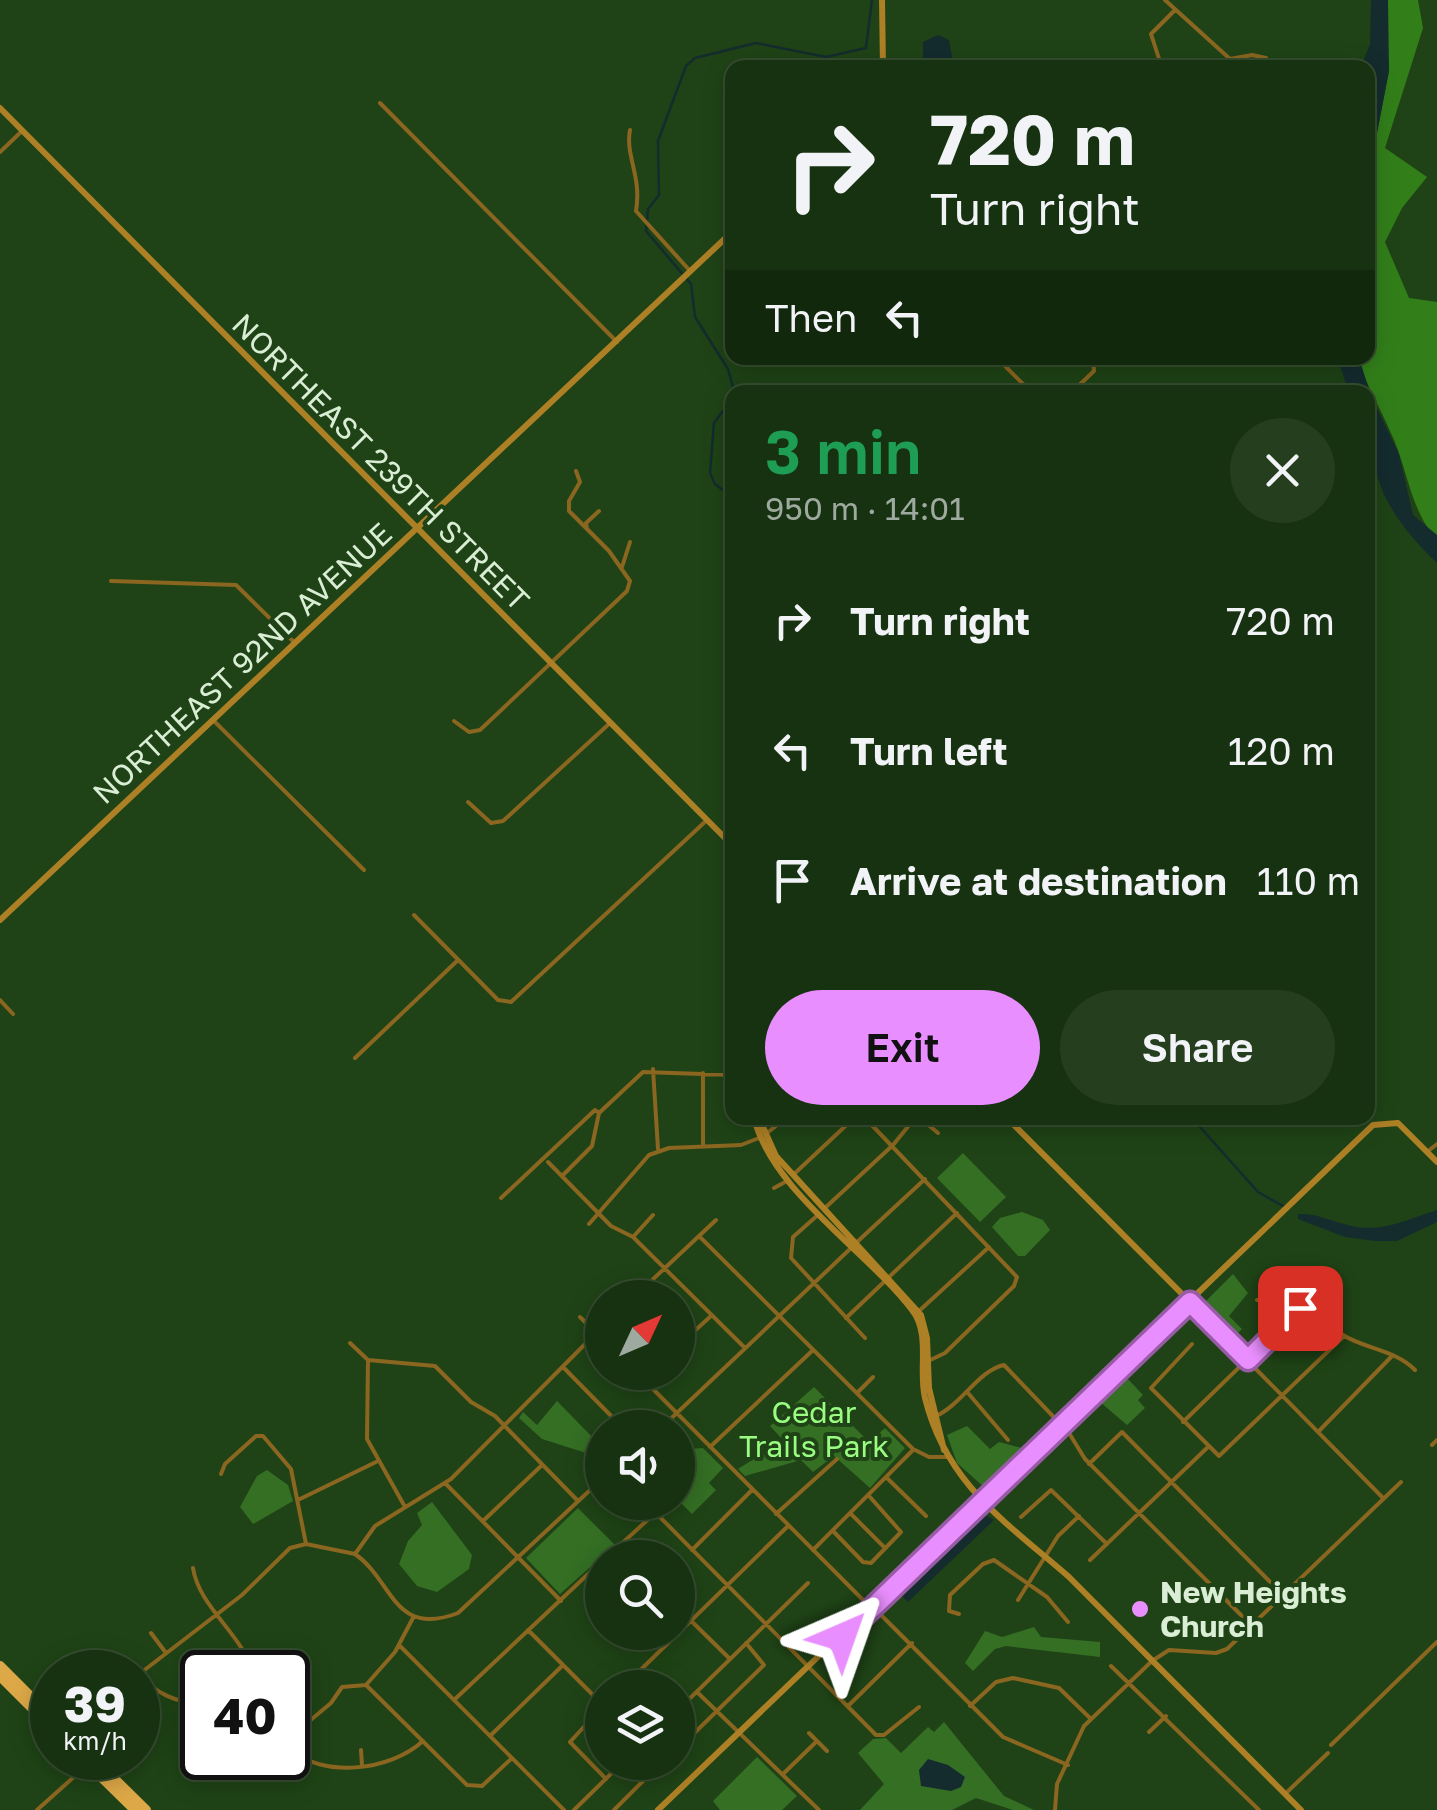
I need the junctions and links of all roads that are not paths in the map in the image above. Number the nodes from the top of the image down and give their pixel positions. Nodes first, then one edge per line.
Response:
1 (882, 0) edge
2 (1165, 0) edge
3 (1175, 10) junction
4 (1266, 58) dead end
5 (883, 60) edge
6 (1159, 60) edge
7 (380, 103) dead end
8 (0, 108) edge
9 (630, 130) dead end
10 (22, 131) junction
11 (0, 152) edge
12 (725, 239) edge
13 (690, 272) junction
14 (617, 342) junction
15 (1004, 365) edge
16 (1094, 365) edge
17 (1024, 385) edge
18 (1079, 385) edge
19 (576, 471) dead end
20 (599, 511) dead end
21 (587, 529) junction
22 (416, 530) junction
23 (630, 542) dead end
24 (622, 566) junction
25 (111, 581) dead end
26 (296, 643) junction
27 (549, 663) junction
28 (213, 720) junction
29 (454, 721) dead end
30 (610, 723) junction
31 (468, 802) dead end
32 (707, 820) junction
33 (725, 838) edge
34 (364, 870) dead end
35 (414, 916) dead end
36 (0, 920) edge
37 (458, 960) junction
38 (0, 1000) edge
39 (14, 1014) dead end
40 (355, 1058) dead end
41 (653, 1070) junction
42 (702, 1073) junction
43 (725, 1075) edge
44 (599, 1112) junction
45 (758, 1125) edge
46 (777, 1125) edge
47 (847, 1125) edge
48 (872, 1125) edge
49 (912, 1125) edge
50 (927, 1125) edge
51 (1014, 1125) edge
52 (1375, 1125) edge
53 (1375, 1125) edge
54 (938, 1133) dead end
55 (762, 1136) junction
56 (1437, 1144) edge
57 (893, 1145) junction
58 (703, 1146) junction
59 (659, 1150) junction
60 (1427, 1152) junction
61 (548, 1162) dead end
62 (1437, 1162) edge
63 (562, 1176) junction
64 (791, 1177) junction
65 (925, 1178) junction
66 (774, 1188) dead end
67 (501, 1198) dead end
68 (822, 1210) junction
69 (597, 1211) junction
70 (957, 1213) junction
71 (652, 1215) dead end
72 (716, 1220) dead end
73 (589, 1224) dead end
74 (699, 1236) junction
75 (633, 1237) junction
76 (855, 1245) junction
77 (989, 1246) junction
78 (665, 1268) junction
79 (887, 1279) junction
80 (653, 1280) edge
81 (813, 1284) junction
82 (1258, 1300) dead end
83 (1190, 1302) junction
84 (1300, 1308) junction
85 (917, 1313) junction
86 (712, 1315) junction
87 (779, 1316) junction
88 (580, 1317) dead end
89 (846, 1318) junction
90 (585, 1322) edge
91 (695, 1330) edge
92 (1344, 1336) junction
93 (865, 1338) dead end
94 (350, 1343) dead end
95 (585, 1344) edge
96 (1192, 1344) dead end
97 (745, 1348) junction
98 (813, 1350) junction
99 (1392, 1356) junction
100 (368, 1360) junction
101 (1248, 1360) junction
102 (924, 1362) junction
103 (562, 1366) junction
104 (1414, 1370) dead end
105 (874, 1377) dead end
106 (654, 1390) edge
107 (856, 1393) junction
108 (968, 1393) junction
109 (1284, 1395) junction
110 (605, 1410) edge
111 (673, 1410) edge
112 (679, 1410) edge
113 (934, 1416) junction
114 (1183, 1422) junction
115 (1061, 1425) junction
116 (506, 1426) junction
117 (695, 1432) edge
118 (1319, 1432) junction
119 (1008, 1440) dead end
120 (710, 1447) junction
121 (1208, 1447) junction
122 (913, 1449) junction
123 (946, 1454) junction
124 (837, 1459) dead end
125 (376, 1462) junction
126 (542, 1464) junction
127 (1089, 1464) junction
128 (222, 1474) dead end
129 (888, 1479) junction
130 (1171, 1482) junction
131 (1401, 1482) dead end
132 (445, 1483) junction
133 (752, 1490) junction
134 (585, 1496) edge
135 (870, 1496) junction
136 (1384, 1498) junction
137 (300, 1499) junction
138 (982, 1500) junction
139 (579, 1502) junction
140 (404, 1508) junction
141 (1139, 1512) junction
142 (776, 1514) junction
143 (851, 1514) junction
144 (926, 1516) dead end
145 (1079, 1516) junction
146 (1022, 1517) dead end
147 (648, 1520) edge
148 (663, 1520) edge
149 (483, 1521) junction
150 (788, 1526) junction
151 (833, 1531) junction
152 (627, 1540) edge
153 (682, 1540) edge
154 (306, 1544) junction
155 (1107, 1544) junction
156 (695, 1547) edge
157 (885, 1548) junction
158 (813, 1550) junction
159 (695, 1553) edge
160 (355, 1554) junction
161 (519, 1558) junction
162 (1043, 1558) junction
163 (1090, 1560) dead end
164 (193, 1568) dead end
165 (585, 1578) edge
166 (808, 1582) dead end
167 (1026, 1584) junction
168 (727, 1585) junction
169 (1283, 1594) junction
170 (1018, 1600) dead end
171 (561, 1601) junction
172 (870, 1606) junction
173 (878, 1612) dead end
174 (218, 1614) junction
175 (959, 1614) dead end
176 (414, 1616) junction
177 (695, 1617) edge
178 (1068, 1622) dead end
179 (766, 1624) junction
180 (695, 1625) edge
181 (1251, 1625) junction
182 (528, 1629) junction
183 (151, 1633) dead end
184 (1437, 1642) edge
185 (746, 1643) junction
186 (912, 1643) junction
187 (399, 1645) junction
188 (242, 1650) edge
189 (661, 1650) edge
190 (166, 1653) junction
191 (160, 1658) edge
192 (730, 1660) junction
193 (1152, 1660) junction
194 (563, 1665) junction
195 (0, 1666) edge
196 (808, 1666) junction
197 (1112, 1666) dead end
198 (641, 1670) edge
199 (0, 1676) edge
200 (1130, 1681) junction
201 (366, 1685) junction
202 (585, 1688) edge
203 (696, 1692) joint
204 (30, 1696) edge
205 (454, 1700) junction
206 (30, 1706) edge
207 (848, 1706) junction
208 (970, 1706) junction
209 (919, 1707) dead end
210 (716, 1711) junction
211 (1166, 1716) junction
212 (1091, 1719) junction
213 (310, 1721) edge
214 (585, 1725) edge
215 (695, 1732) edge
216 (739, 1732) junction
217 (1149, 1732) dead end
218 (809, 1733) dead end
219 (490, 1736) junction
220 (817, 1741) junction
221 (423, 1742) junction
222 (1331, 1745) dead end
223 (361, 1750) dead end
224 (828, 1752) dead end
225 (1328, 1753) dead end
226 (512, 1758) junction
227 (585, 1758) edge
228 (310, 1760) edge
229 (362, 1765) junction
230 (1068, 1765) junction
231 (783, 1774) junction
232 (68, 1780) edge
233 (107, 1780) edge
234 (111, 1780) edge
235 (606, 1780) edge
236 (642, 1782) edge
237 (1285, 1794) junction
238 (37, 1810) edge
239 (135, 1810) edge
240 (146, 1810) edge
241 (564, 1810) edge
242 (574, 1810) edge
243 (614, 1810) edge
244 (658, 1810) edge
245 (819, 1810) edge
246 (1055, 1810) edge
247 (1259, 1810) edge
248 (1301, 1810) edge

1 - 5 street
2 - 3 street
3 - 4 street
3 - 6 street
7 - 14 street
8 - 10 street, NORTHEAST 239TH STREET
9 - 13 street
10 - 11 street
10 - 22 street, NORTHEAST 239TH STREET
12 - 13 street, NORTHEAST 92ND AVENUE
13 - 14 street, NORTHEAST 92ND AVENUE
14 - 22 street, NORTHEAST 92ND AVENUE
15 - 17 street
16 - 18 street
19 - 21 street
20 - 21 street
21 - 24 street
22 - 26 street, NORTHEAST 92ND AVENUE
22 - 27 street, NORTHEAST 239TH STREET
23 - 24 street
24 - 27 street
25 - 26 street
26 - 28 street, NORTHEAST 92ND AVENUE
27 - 29 street
27 - 30 street, NORTHEAST 239TH STREET
28 - 34 street
28 - 36 street, NORTHEAST 92ND AVENUE
30 - 31 street
30 - 32 street, NORTHEAST 239TH STREET
32 - 33 street, NORTHEAST 239TH STREET
32 - 37 street
35 - 37 street
37 - 40 street
38 - 39 street
41 - 42 street
41 - 44 street
41 - 59 street
42 - 43 street
42 - 58 street
44 - 63 street
44 - 67 street
45 - 55 street
46 - 55 street
47 - 64 street
48 - 57 street
49 - 57 street
50 - 54 street
51 - 83 street
52 - 60 street
53 - 83 street
55 - 58 street
55 - 64 street
56 - 60 street
57 - 65 street
57 - 68 street
58 - 59 street
59 - 69 street
60 - 62 street
61 - 63 street
63 - 69 street
64 - 66 street
64 - 68 street
65 - 70 street
65 - 76 street
68 - 76 street
68 - 81 street
69 - 73 street
69 - 75 street
70 - 77 street
70 - 79 street
71 - 75 street
72 - 74 street
74 - 78 street
74 - 87 street
75 - 78 street
76 - 79 street
76 - 81 street
77 - 85 street
77 - 102 street
78 - 80 street
78 - 86 street
79 - 85 street
79 - 89 street
81 - 87 street
81 - 89 street
82 - 84 street
83 - 101 street
83 - 115 street
84 - 92 street
84 - 101 street
85 - 102 street
86 - 91 street
86 - 97 street
87 - 97 street
87 - 98 street
88 - 90 street
89 - 93 street
92 - 99 street
92 - 109 street
94 - 100 street
95 - 103 street
96 - 114 street
97 - 112 street
98 - 107 street
98 - 120 street
99 - 104 street
99 - 118 street
100 - 116 street
100 - 125 street
101 - 109 street
101 - 114 street
102 - 113 street
103 - 110 street
103 - 116 street
105 - 107 street
106 - 111 street
107 - 122 street
108 - 113 street
108 - 115 street
108 - 119 street
109 - 118 street
109 - 121 street
113 - 123 street
114 - 121 street
115 - 127 street
115 - 138 street
116 - 126 street
116 - 132 street
117 - 120 street
118 - 136 street
120 - 133 street
121 - 130 street
122 - 123 street
122 - 129 street
123 - 138 street
124 - 142 street
125 - 137 street
125 - 140 street
126 - 139 street
126 - 149 street
127 - 130 street
127 - 141 street
128 - 137 street
129 - 135 street
129 - 144 street
130 - 141 street
130 - 169 street
131 - 136 street
132 - 140 street
132 - 149 street
133 - 142 street
133 - 156 street
134 - 139 street
135 - 143 street
135 - 157 street
136 - 169 street
137 - 154 street
138 - 162 street
138 - 172 street
139 - 161 street
140 - 160 street
141 - 155 street
141 - 181 street
142 - 150 street
143 - 151 street
143 - 157 street
145 - 146 street
145 - 155 street
145 - 162 street
147 - 152 street
148 - 153 street
149 - 161 street
150 - 158 street
150 - 168 street
151 - 157 street
151 - 158 street
154 - 160 street
154 - 174 street
155 - 163 street
158 - 172 street
159 - 168 street
160 - 176 street
161 - 171 street
161 - 176 street
162 - 167 street
162 - 193 street
164 - 174 street
165 - 171 street
166 - 179 street
167 - 170 street
167 - 175 street
167 - 178 street
168 - 177 street
168 - 179 street
169 - 181 street
171 - 182 street
172 - 196 street
173 - 186 street
174 - 188 street
174 - 190 street
176 - 187 street
179 - 185 street
179 - 196 street
180 - 192 street
181 - 193 street
182 - 194 street
182 - 205 street
183 - 190 street
184 - 222 street
185 - 192 street
185 - 210 street
186 - 207 street
186 - 208 street
187 - 201 street
187 - 205 street
189 - 198 street
190 - 191 street
192 - 203 street
193 - 200 street
193 - 237 street
194 - 202 street
194 - 219 street
195 - 204 highway
196 - 207 street
196 - 216 street
197 - 200 street
199 - 206 highway
200 - 211 street
200 - 212 street
201 - 213 street
201 - 221 street
203 - 210 street
205 - 219 street
207 - 209 street
208 - 212 street
208 - 230 street
210 - 215 street
210 - 216 street
211 - 217 street
211 - 247 street
212 - 230 street
214 - 227 street
216 - 231 street
216 - 244 street
218 - 220 street
219 - 226 street
220 - 224 street
220 - 231 street
221 - 226 street
221 - 229 street
223 - 229 street
225 - 237 street
226 - 241 street
228 - 229 street
230 - 246 street
231 - 245 street
232 - 238 street
233 - 239 highway
234 - 240 highway
235 - 242 street
236 - 243 street
237 - 248 street

